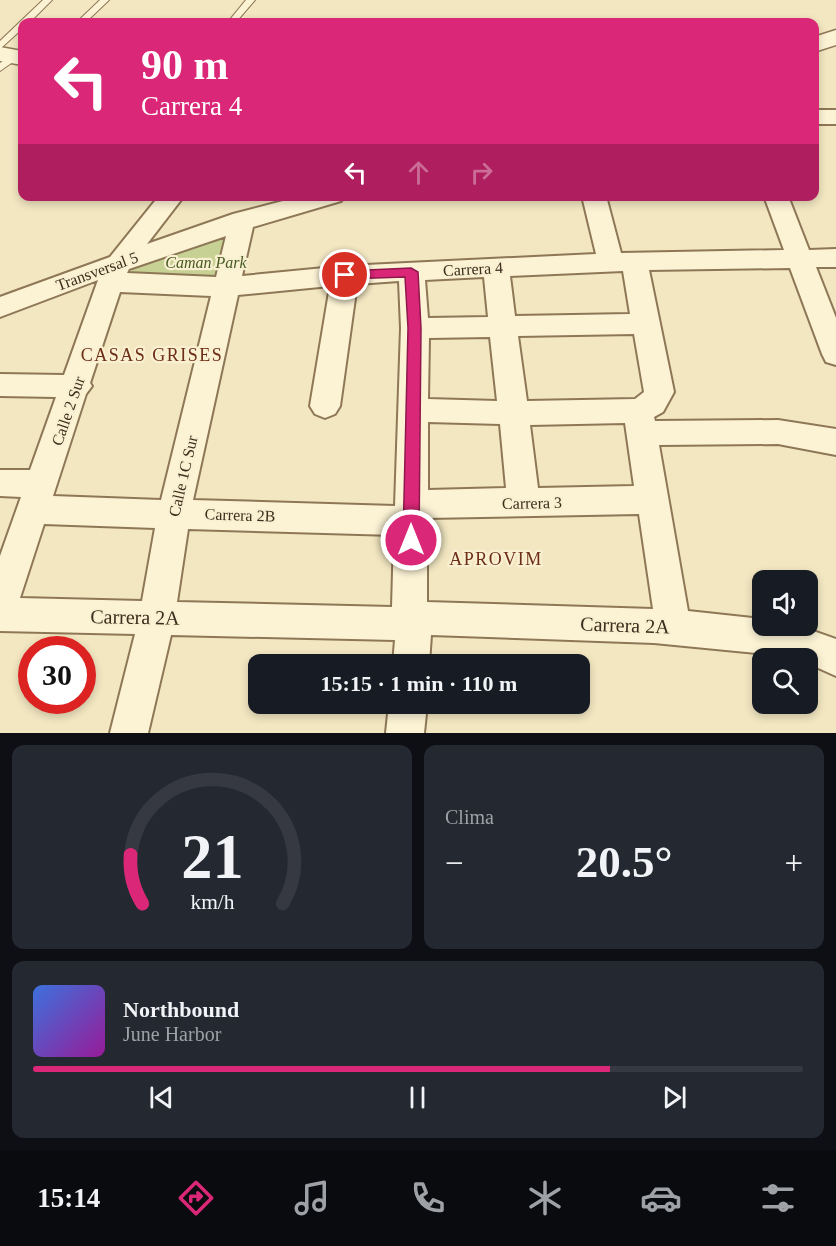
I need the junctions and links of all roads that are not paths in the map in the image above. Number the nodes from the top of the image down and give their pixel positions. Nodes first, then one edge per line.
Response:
1 (48, 0) edge
2 (105, 0) edge
3 (251, 0) edge
4 (35, 18) edge
5 (85, 18) edge
6 (235, 18) edge
7 (836, 37) edge
8 (18, 42) edge
9 (819, 43) edge
10 (7, 57) edge
11 (168, 201) edge
12 (314, 201) edge
13 (596, 201) edge
14 (778, 201) edge
15 (242, 220) junction
16 (836, 258) edge
17 (798, 259) junction
18 (623, 262) junction
19 (496, 268) junction
20 (115, 272) junction
21 (411, 272) junction
22 (345, 275) junction
23 (227, 287) junction
24 (0, 307) edge
25 (645, 324) junction
26 (415, 328) junction
27 (503, 328) junction
28 (836, 354) edge
29 (0, 385) edge
30 (76, 386) junction
31 (325, 406) dead end
32 (414, 410) junction
33 (514, 413) junction
34 (640, 422) junction
35 (836, 442) edge
36 (0, 483) edge
37 (38, 497) junction
38 (652, 500) junction
39 (524, 503) junction
40 (411, 512) junction
41 (174, 513) junction
42 (0, 605) edge
43 (0, 614) edge
44 (157, 618) junction
45 (412, 621) junction
46 (673, 625) junction
47 (411, 654) edge
48 (836, 658) edge
49 (407, 714) edge
50 (129, 733) edge
51 (405, 733) edge

1 - 4 lane
2 - 5 lane
3 - 6 lane
7 - 9 street
8 - 10 lane
11 - 20 street, Calle 2 Sur
12 - 15 street, Transversal 5
13 - 18 street
14 - 17 street
15 - 20 street, Transversal 5
15 - 23 street, Calle 1C Sur
16 - 17 street, Carrera 4
17 - 18 street, Carrera 4
17 - 28 street
18 - 19 street, Carrera 4
18 - 25 street
19 - 21 street, Carrera 4
19 - 27 street
20 - 23 street, Carrera 4
20 - 24 street, Transversal 5
20 - 30 street, Calle 2 Sur
21 - 22 street, Carrera 4
21 - 26 street
22 - 23 street, Carrera 4
22 - 31 street
23 - 41 street, Calle 1C Sur
25 - 27 street
25 - 34 street
26 - 27 street
26 - 32 street
27 - 33 street
29 - 30 street
30 - 37 street, Calle 2 Sur
32 - 33 street
32 - 40 street
33 - 34 street
33 - 39 street
34 - 35 street
34 - 38 street
36 - 37 street
37 - 41 street, Carrera 2B
37 - 42 street, Calle 2 Sur
38 - 39 street, Carrera 3
38 - 46 street
39 - 40 street, Carrera 3
40 - 41 street, Carrera 2B
40 - 45 street
41 - 44 street, Calle 1C Sur
43 - 44 street, Carrera 2A
44 - 45 street, Carrera 2A
44 - 50 street, Calle 1C Sur
45 - 46 street, Carrera 2A
45 - 47 street
46 - 48 street, Carrera 2A
49 - 51 street

